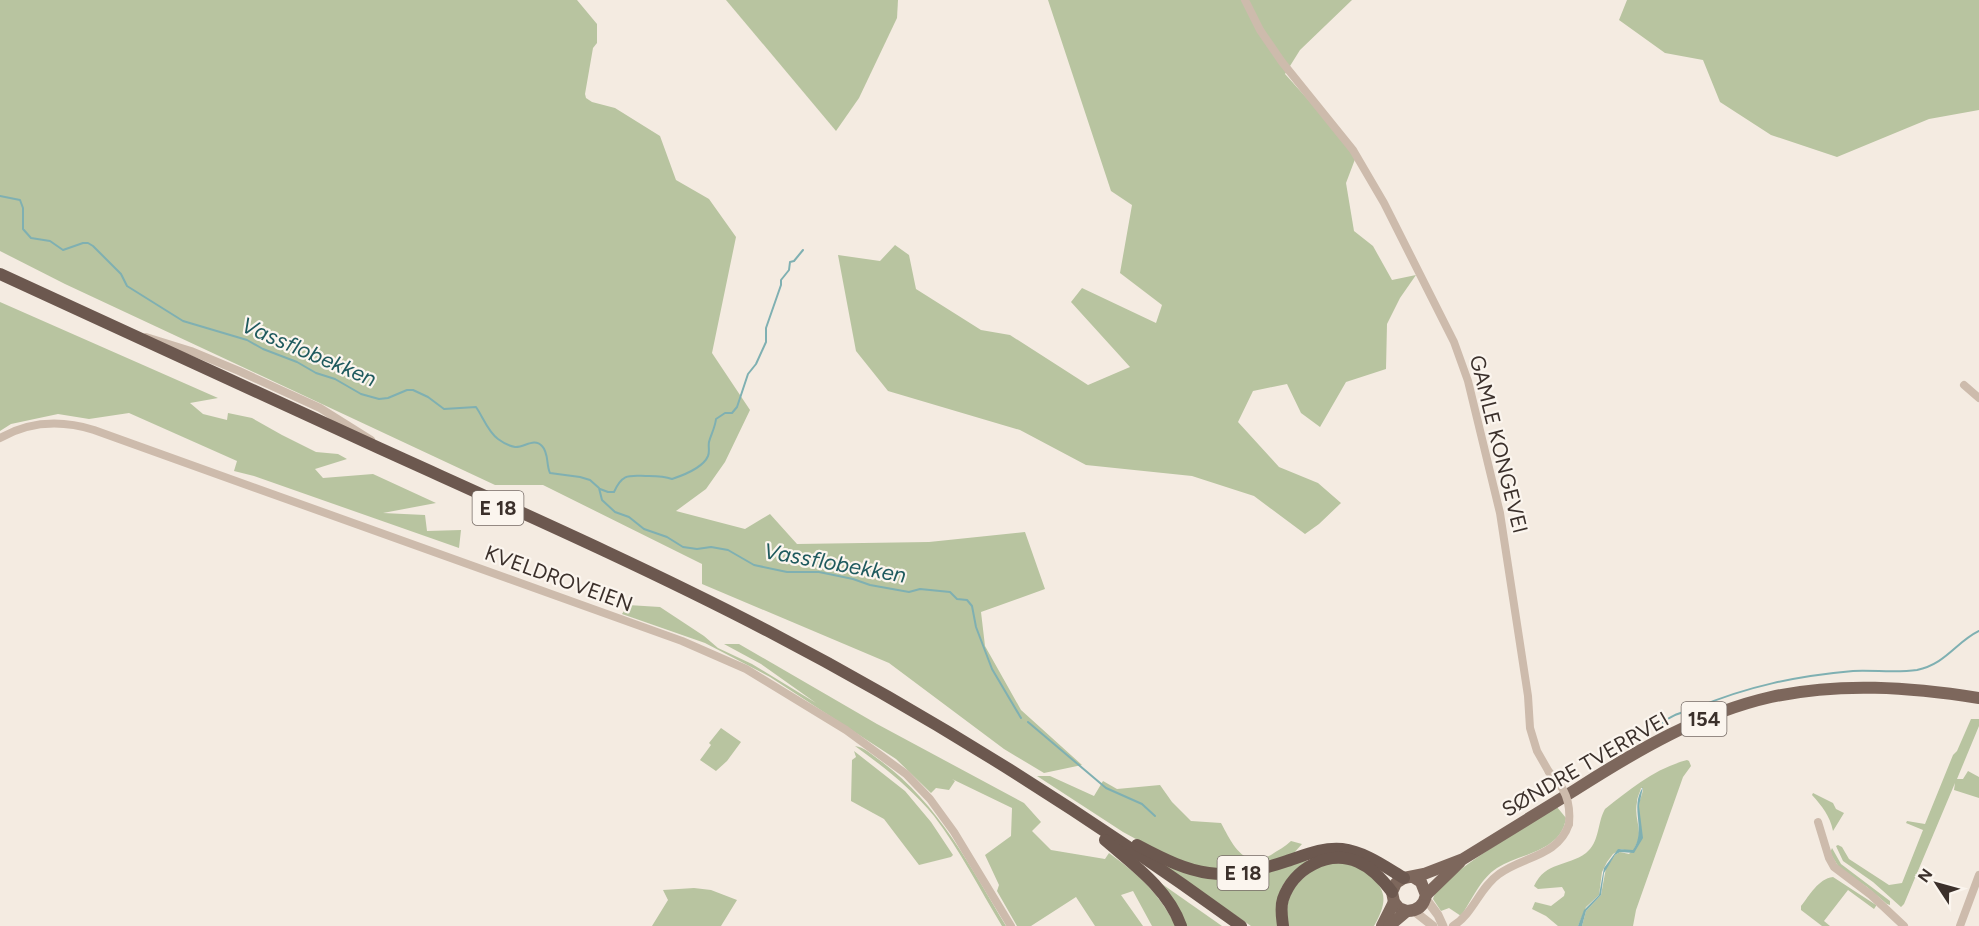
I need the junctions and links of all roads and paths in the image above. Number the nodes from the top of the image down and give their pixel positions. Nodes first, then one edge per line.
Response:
1 (1245, 0) edge
2 (0, 274) edge
3 (0, 281) edge
4 (1964, 385) dead end
5 (1979, 398) edge
6 (0, 438) edge
7 (1979, 698) edge
8 (1085, 818) junction
9 (1818, 822) dead end
10 (1102, 837) junction
11 (1463, 859) junction
12 (1979, 875) edge
13 (1408, 877) junction
14 (1393, 897) junction
15 (1426, 897) junction
16 (1410, 911) junction
17 (1011, 926) edge
18 (1181, 926) edge
19 (1231, 926) edge
20 (1241, 926) edge
21 (1283, 926) edge
22 (1382, 926) edge
23 (1389, 926) edge
24 (1433, 926) edge
25 (1443, 926) edge
26 (1453, 926) edge
27 (1904, 926) edge
28 (1960, 926) edge

1 - 26 street, GAMLE KONGEVEI, bridge
2 - 8 highway, E 18
3 - 10 highway, E 18
4 - 5 street
6 - 17 street, KVELDROVEIEN
7 - 11 main road, SØNDRE TVERRVEI / 154
8 - 13 highway, E 18
8 - 20 highway, E 18
9 - 27 street
10 - 18 highway, E 18
10 - 19 highway, E 18
11 - 13 main road, 154
11 - 15 main road, 154
12 - 28 street
13 - 14 main road, 154
13 - 15 main road
14 - 16 main road
14 - 21 highway, E 18
14 - 22 main road, 154
15 - 16 main road, 154
15 - 25 street
16 - 23 main road, 154
16 - 24 street

